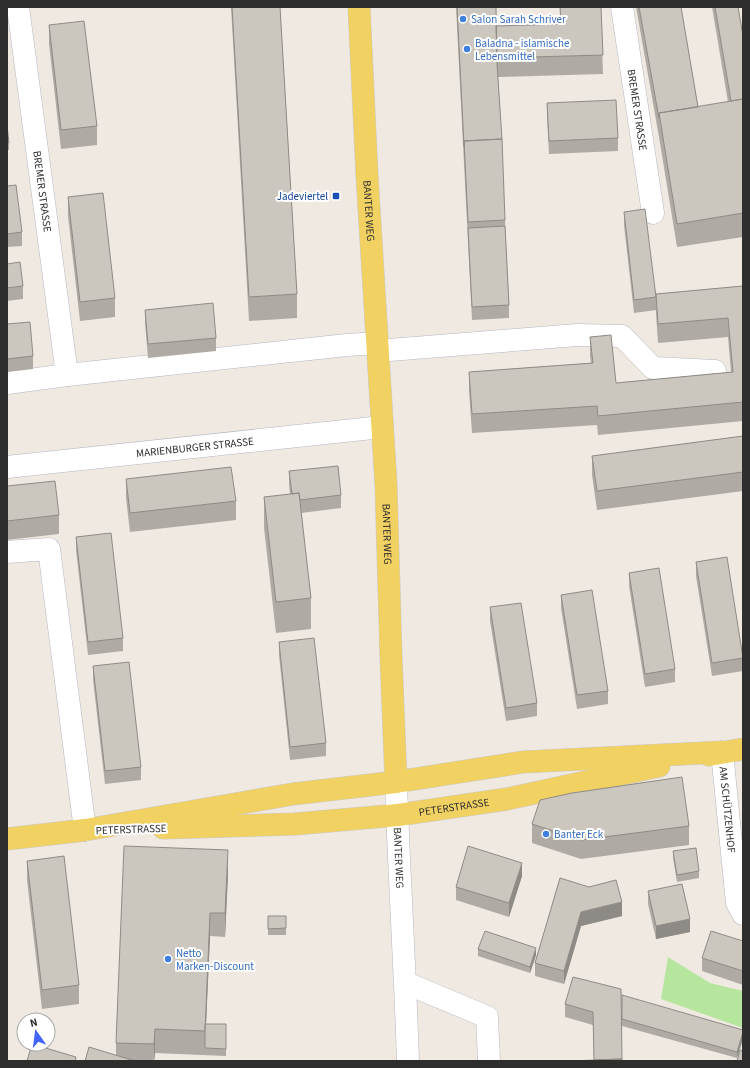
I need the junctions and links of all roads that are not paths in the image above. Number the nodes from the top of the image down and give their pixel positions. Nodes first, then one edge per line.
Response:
1 (18, 7) edge
2 (359, 7) edge
3 (622, 7) edge
4 (653, 214) dead end
5 (377, 347) junction
6 (715, 371) dead end
7 (67, 375) junction
8 (7, 383) edge
9 (382, 427) junction
10 (7, 467) edge
11 (7, 552) edge
12 (732, 751) edge
13 (396, 782) junction
14 (398, 815) junction
15 (86, 830) junction
16 (7, 839) edge
17 (743, 914) edge
18 (406, 983) junction
19 (408, 1061) edge
20 (489, 1061) edge

1 - 7 street, BREMER STRASSE
2 - 5 main road, BANTER WEG
3 - 4 street, BREMER STRASSE
5 - 6 street
5 - 7 street
5 - 9 main road, BANTER WEG
7 - 8 street
9 - 10 street, MARIENBURGER STRASSE
9 - 13 main road, BANTER WEG
11 - 15 street, PETERSTRASSE
12 - 13 main road, PETERSTRASSE
12 - 14 main road, PETERSTRASSE
12 - 17 street, AM SCHÜTZENHOF
13 - 14 street, BANTER WEG
13 - 15 main road, PETERSTRASSE
14 - 15 main road, PETERSTRASSE
14 - 18 street, BANTER WEG
15 - 16 main road, PETERSTRASSE
18 - 19 street, BANTER WEG
18 - 20 street

